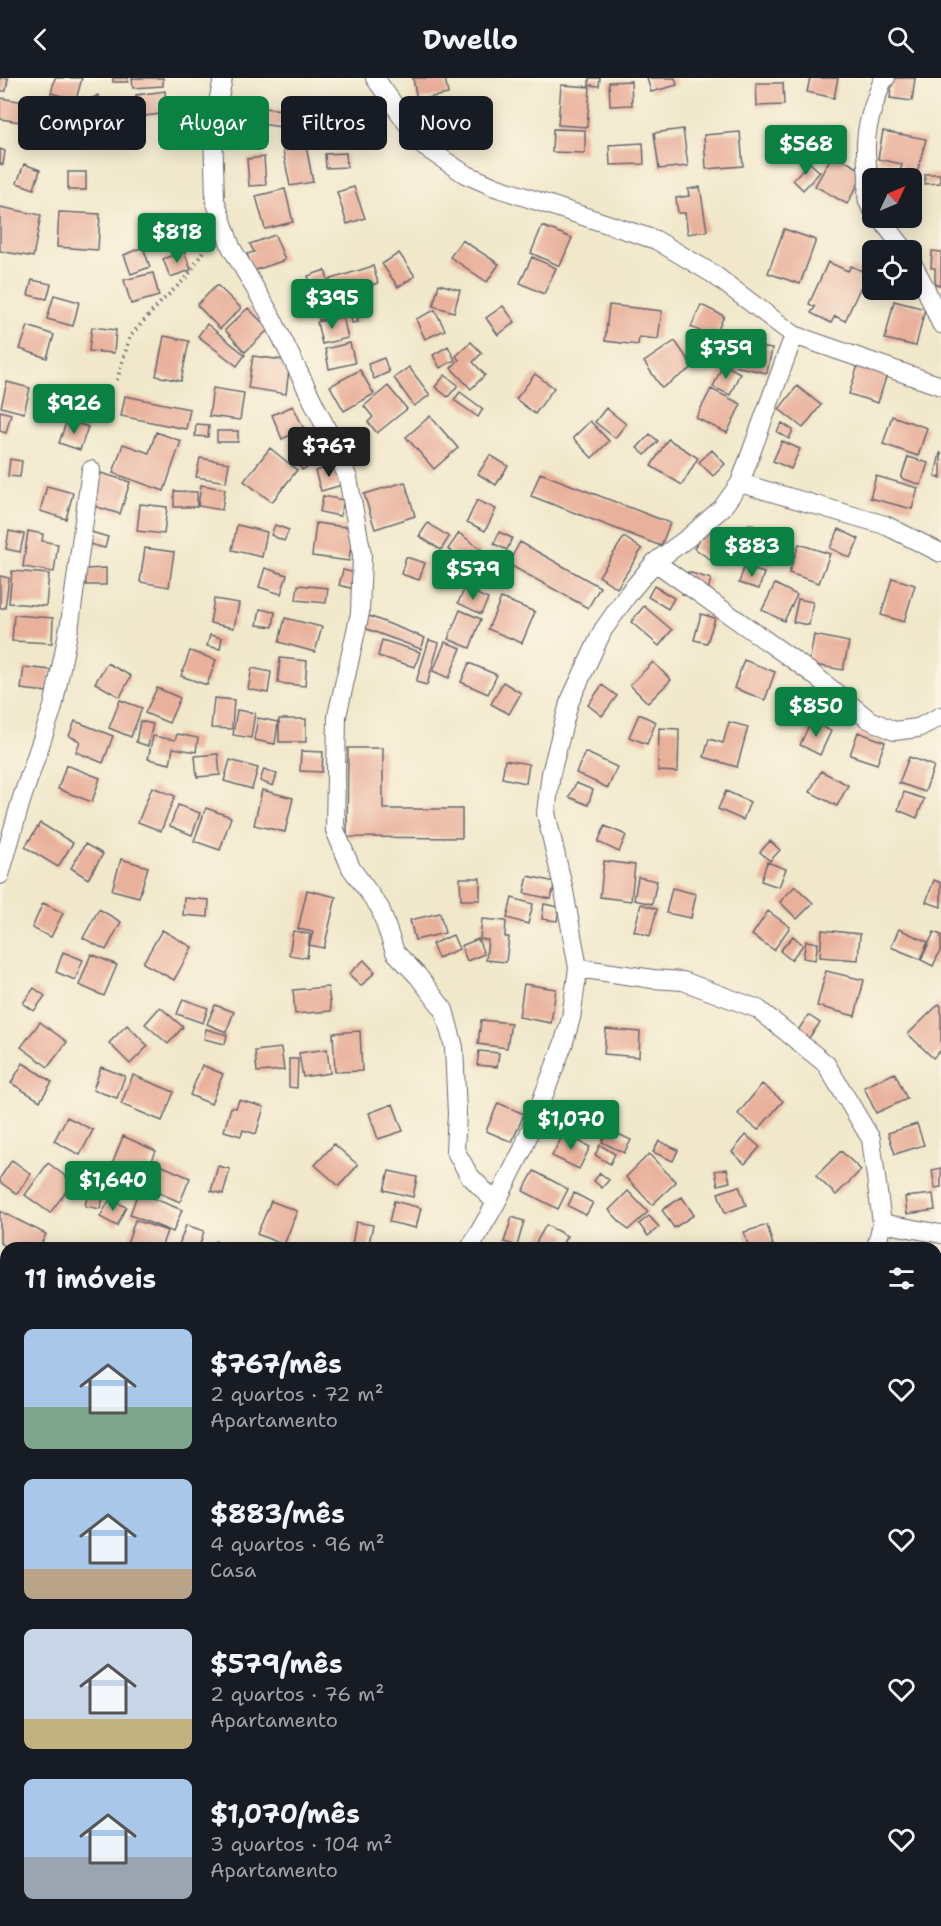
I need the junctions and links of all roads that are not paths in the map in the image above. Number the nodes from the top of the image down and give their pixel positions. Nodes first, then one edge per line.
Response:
1 (223, 78) edge
2 (375, 78) edge
3 (886, 78) edge
4 (867, 168) edge
5 (887, 228) edge
6 (897, 240) edge
7 (922, 281) edge
8 (941, 324) edge
9 (794, 335) junction
10 (941, 386) edge
11 (91, 470) dead end
12 (740, 483) junction
13 (941, 553) edge
14 (655, 562) junction
15 (941, 716) edge
16 (0, 875) edge
17 (578, 968) junction
18 (496, 1203) junction
19 (882, 1223) junction
20 (941, 1234) edge
21 (473, 1242) edge
22 (877, 1242) edge

1 - 18 street
2 - 9 street
3 - 4 street
5 - 6 street
7 - 8 street
9 - 10 street
9 - 12 street
11 - 16 street
12 - 13 street
12 - 14 street
14 - 15 street
14 - 17 street
17 - 18 street
17 - 19 street
18 - 21 street
19 - 20 street
19 - 22 street

